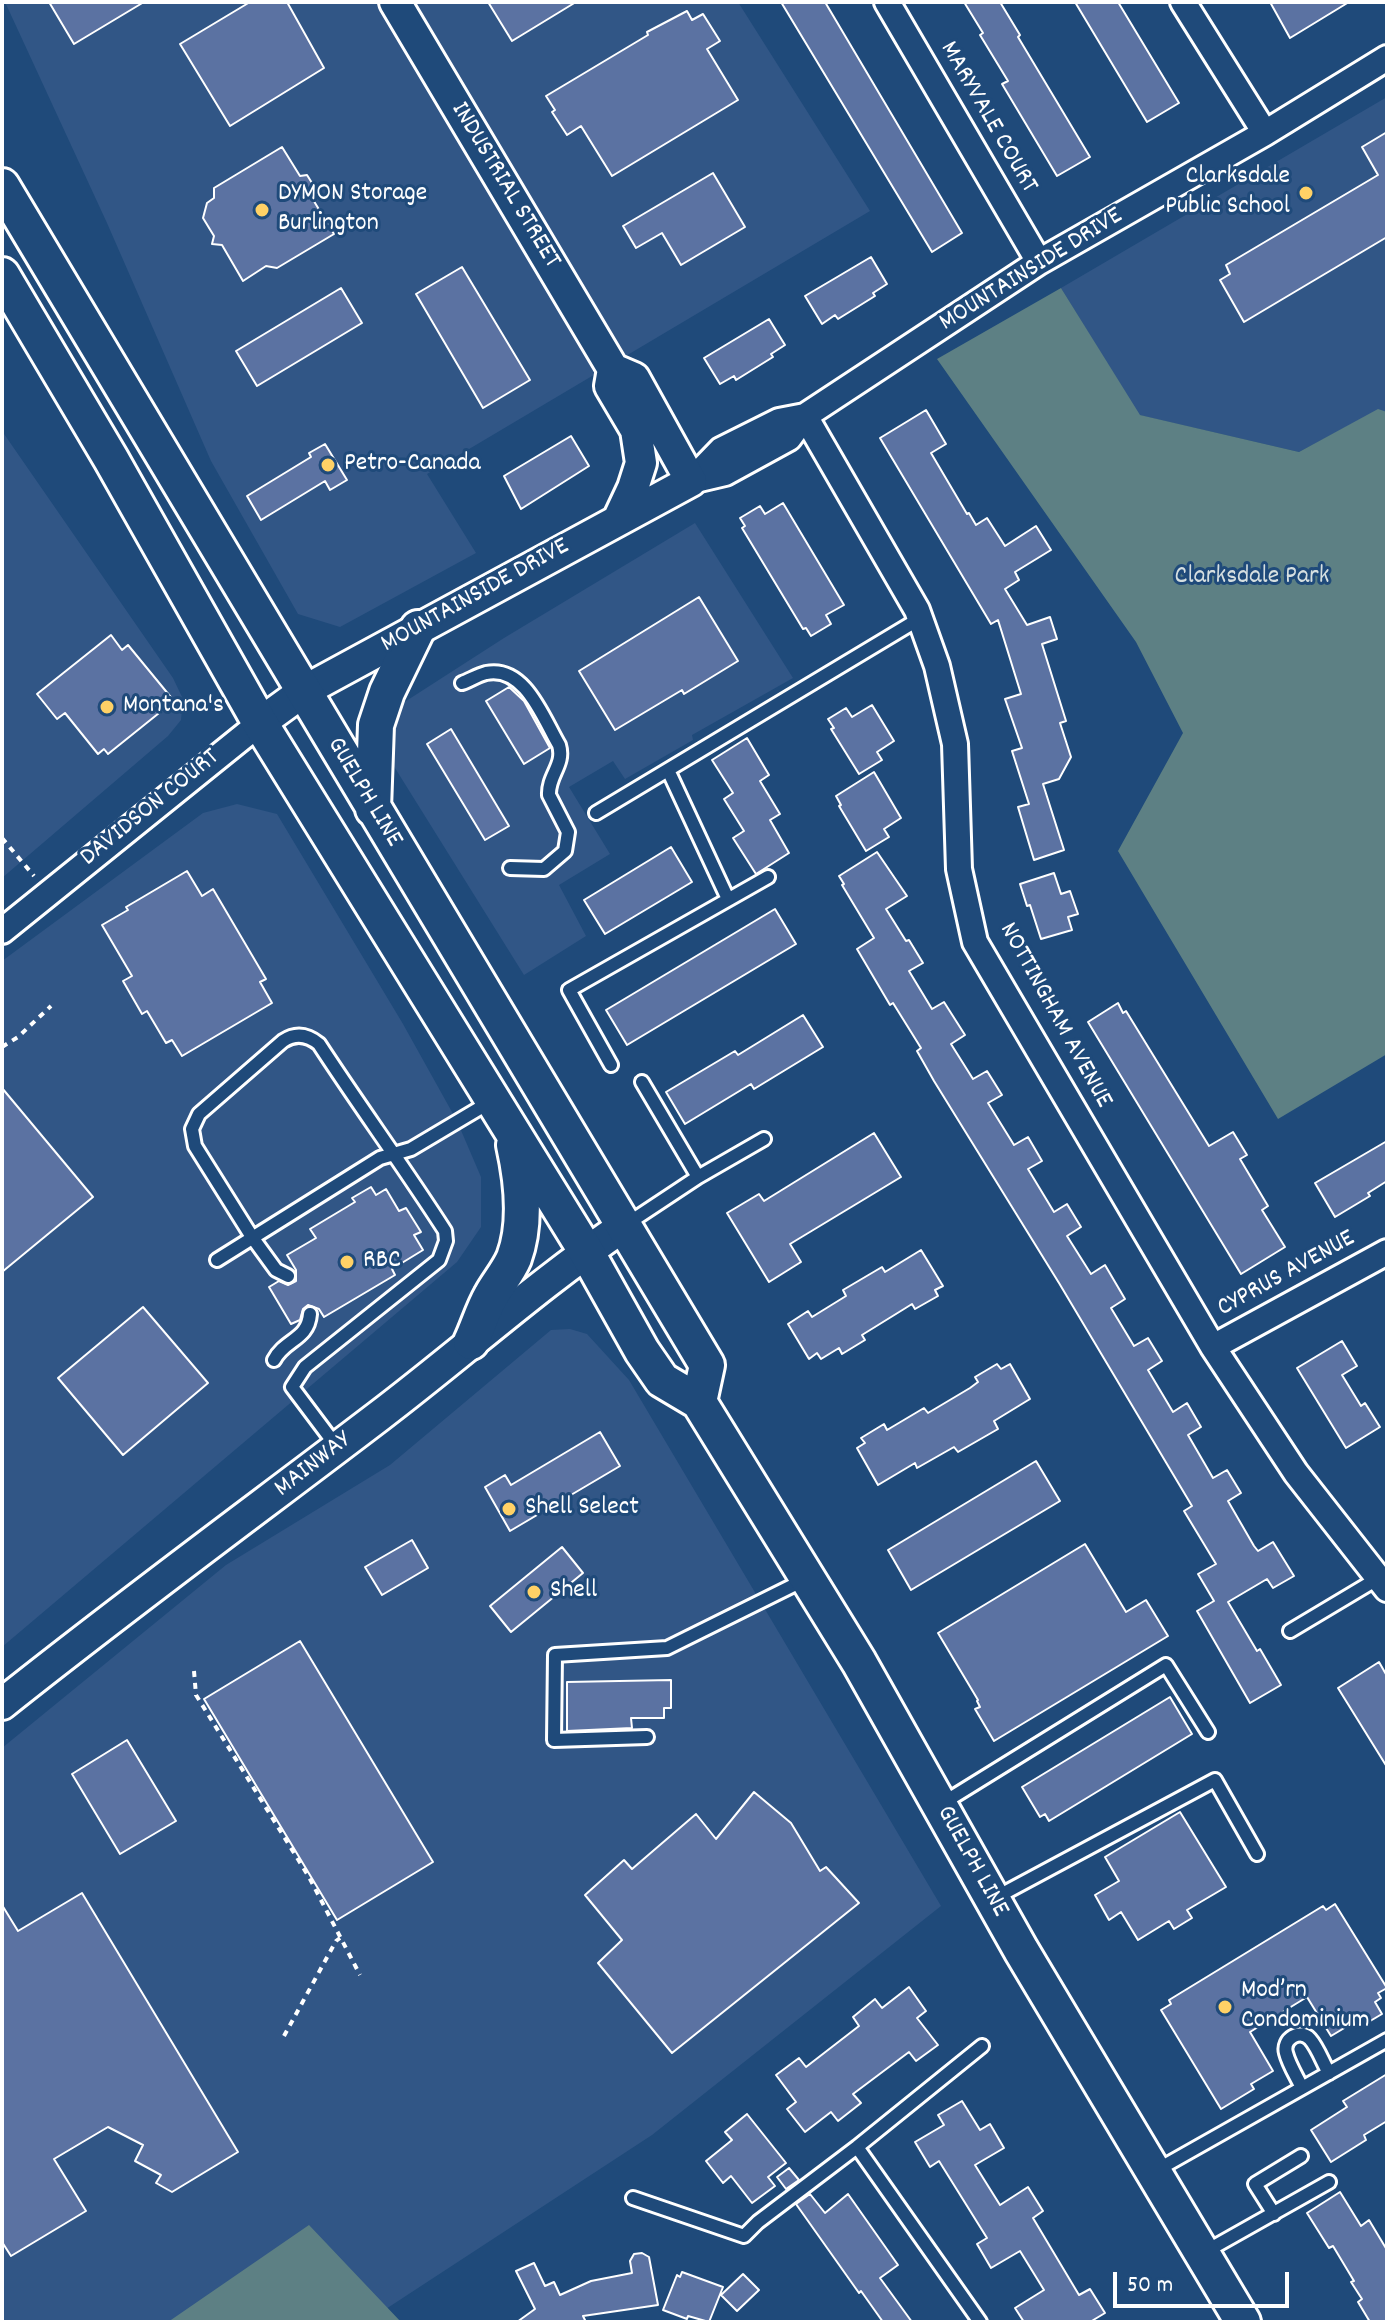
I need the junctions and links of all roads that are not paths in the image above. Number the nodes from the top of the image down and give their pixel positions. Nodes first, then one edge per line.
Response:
1 (395, 2) edge
2 (887, 2) edge
3 (1183, 2) edge
4 (1387, 58) edge
5 (1265, 133) junction
6 (2, 186) edge
7 (1039, 262) junction
8 (2, 275) edge
9 (613, 369) junction
10 (805, 416) junction
11 (691, 481) junction
12 (618, 520) junction
13 (919, 619) junction
14 (418, 628) junction
15 (462, 683) dead end
16 (304, 691) junction
17 (260, 723) junction
18 (668, 770) junction
19 (373, 810) junction
20 (596, 813) dead end
21 (510, 868) dead end
22 (768, 877) dead end
23 (728, 899) junction
24 (2, 931) edge
25 (611, 1065) dead end
26 (642, 1082) dead end
27 (497, 1106) junction
28 (764, 1139) dead end
29 (396, 1154) junction
30 (698, 1177) junction
31 (624, 1226) junction
32 (252, 1237) junction
33 (586, 1251) junction
34 (1387, 1252) edge
35 (217, 1260) dead end
36 (274, 1285) dead end
37 (305, 1320) dead end
38 (471, 1342) junction
39 (1213, 1347) junction
40 (274, 1360) dead end
41 (699, 1402) junction
42 (337, 1447) junction
43 (807, 1578) junction
44 (1382, 1584) edge
45 (1290, 1631) dead end
46 (2, 1704) edge
47 (1208, 1732) dead end
48 (647, 1737) dead end
49 (939, 1805) junction
50 (1257, 1854) dead end
51 (992, 1900) junction
52 (1387, 2040) edge
53 (982, 2046) dead end
54 (1329, 2073) junction
55 (1302, 2088) junction
56 (857, 2147) junction
57 (1301, 2156) dead end
58 (1153, 2172) junction
59 (1329, 2182) dead end
60 (633, 2198) dead end
61 (1274, 2214) junction
62 (1202, 2254) junction
63 (1235, 2319) edge
64 (980, 2322) edge

1 - 9 street, INDUSTRIAL STREET
2 - 7 street, MARYVALE COURT
3 - 5 street
4 - 5 street, MOUNTAINSIDE DRIVE
5 - 7 street, MOUNTAINSIDE DRIVE
6 - 16 main road, GUELPH LINE
7 - 10 street, MOUNTAINSIDE DRIVE
8 - 17 main road, GUELPH LINE
9 - 11 street, INDUSTRIAL STREET
9 - 12 street, INDUSTRIAL STREET
10 - 11 street, MOUNTAINSIDE DRIVE
10 - 13 street, NOTTINGHAM AVENUE
11 - 12 street, MOUNTAINSIDE DRIVE
12 - 14 street, MOUNTAINSIDE DRIVE
13 - 18 lane
13 - 39 street, NOTTINGHAM AVENUE
14 - 16 street, MOUNTAINSIDE DRIVE
14 - 19 main road
15 - 21 lane
16 - 17 street, DAVIDSON COURT
16 - 19 main road, GUELPH LINE
17 - 24 street, DAVIDSON COURT
17 - 27 main road, GUELPH LINE
18 - 20 lane
18 - 23 lane
19 - 31 main road, GUELPH LINE
22 - 23 lane
23 - 25 lane
26 - 30 lane
27 - 29 lane
27 - 33 main road, GUELPH LINE
27 - 38 main road
28 - 30 lane
29 - 32 lane
29 - 32 lane
29 - 42 lane
30 - 31 lane
31 - 33 street, MAINWAY
31 - 41 main road, GUELPH LINE
32 - 35 lane
32 - 36 lane
33 - 38 street, MAINWAY
33 - 41 main road, GUELPH LINE
34 - 39 street, CYPRUS AVENUE
37 - 40 lane
38 - 42 street, MAINWAY
39 - 44 street, NOTTINGHAM AVENUE
41 - 43 main road, GUELPH LINE
42 - 46 street, MAINWAY
43 - 48 lane
43 - 49 main road, GUELPH LINE
44 - 45 lane
47 - 49 lane
49 - 51 main road, GUELPH LINE
50 - 51 lane
51 - 58 main road, GUELPH LINE
52 - 54 lane
53 - 56 lane
54 - 55 lane
54 - 55 lane
55 - 58 lane
56 - 60 lane
56 - 64 lane
57 - 61 lane
58 - 62 main road, GUELPH LINE
59 - 61 lane
61 - 62 lane
62 - 63 main road, GUELPH LINE

